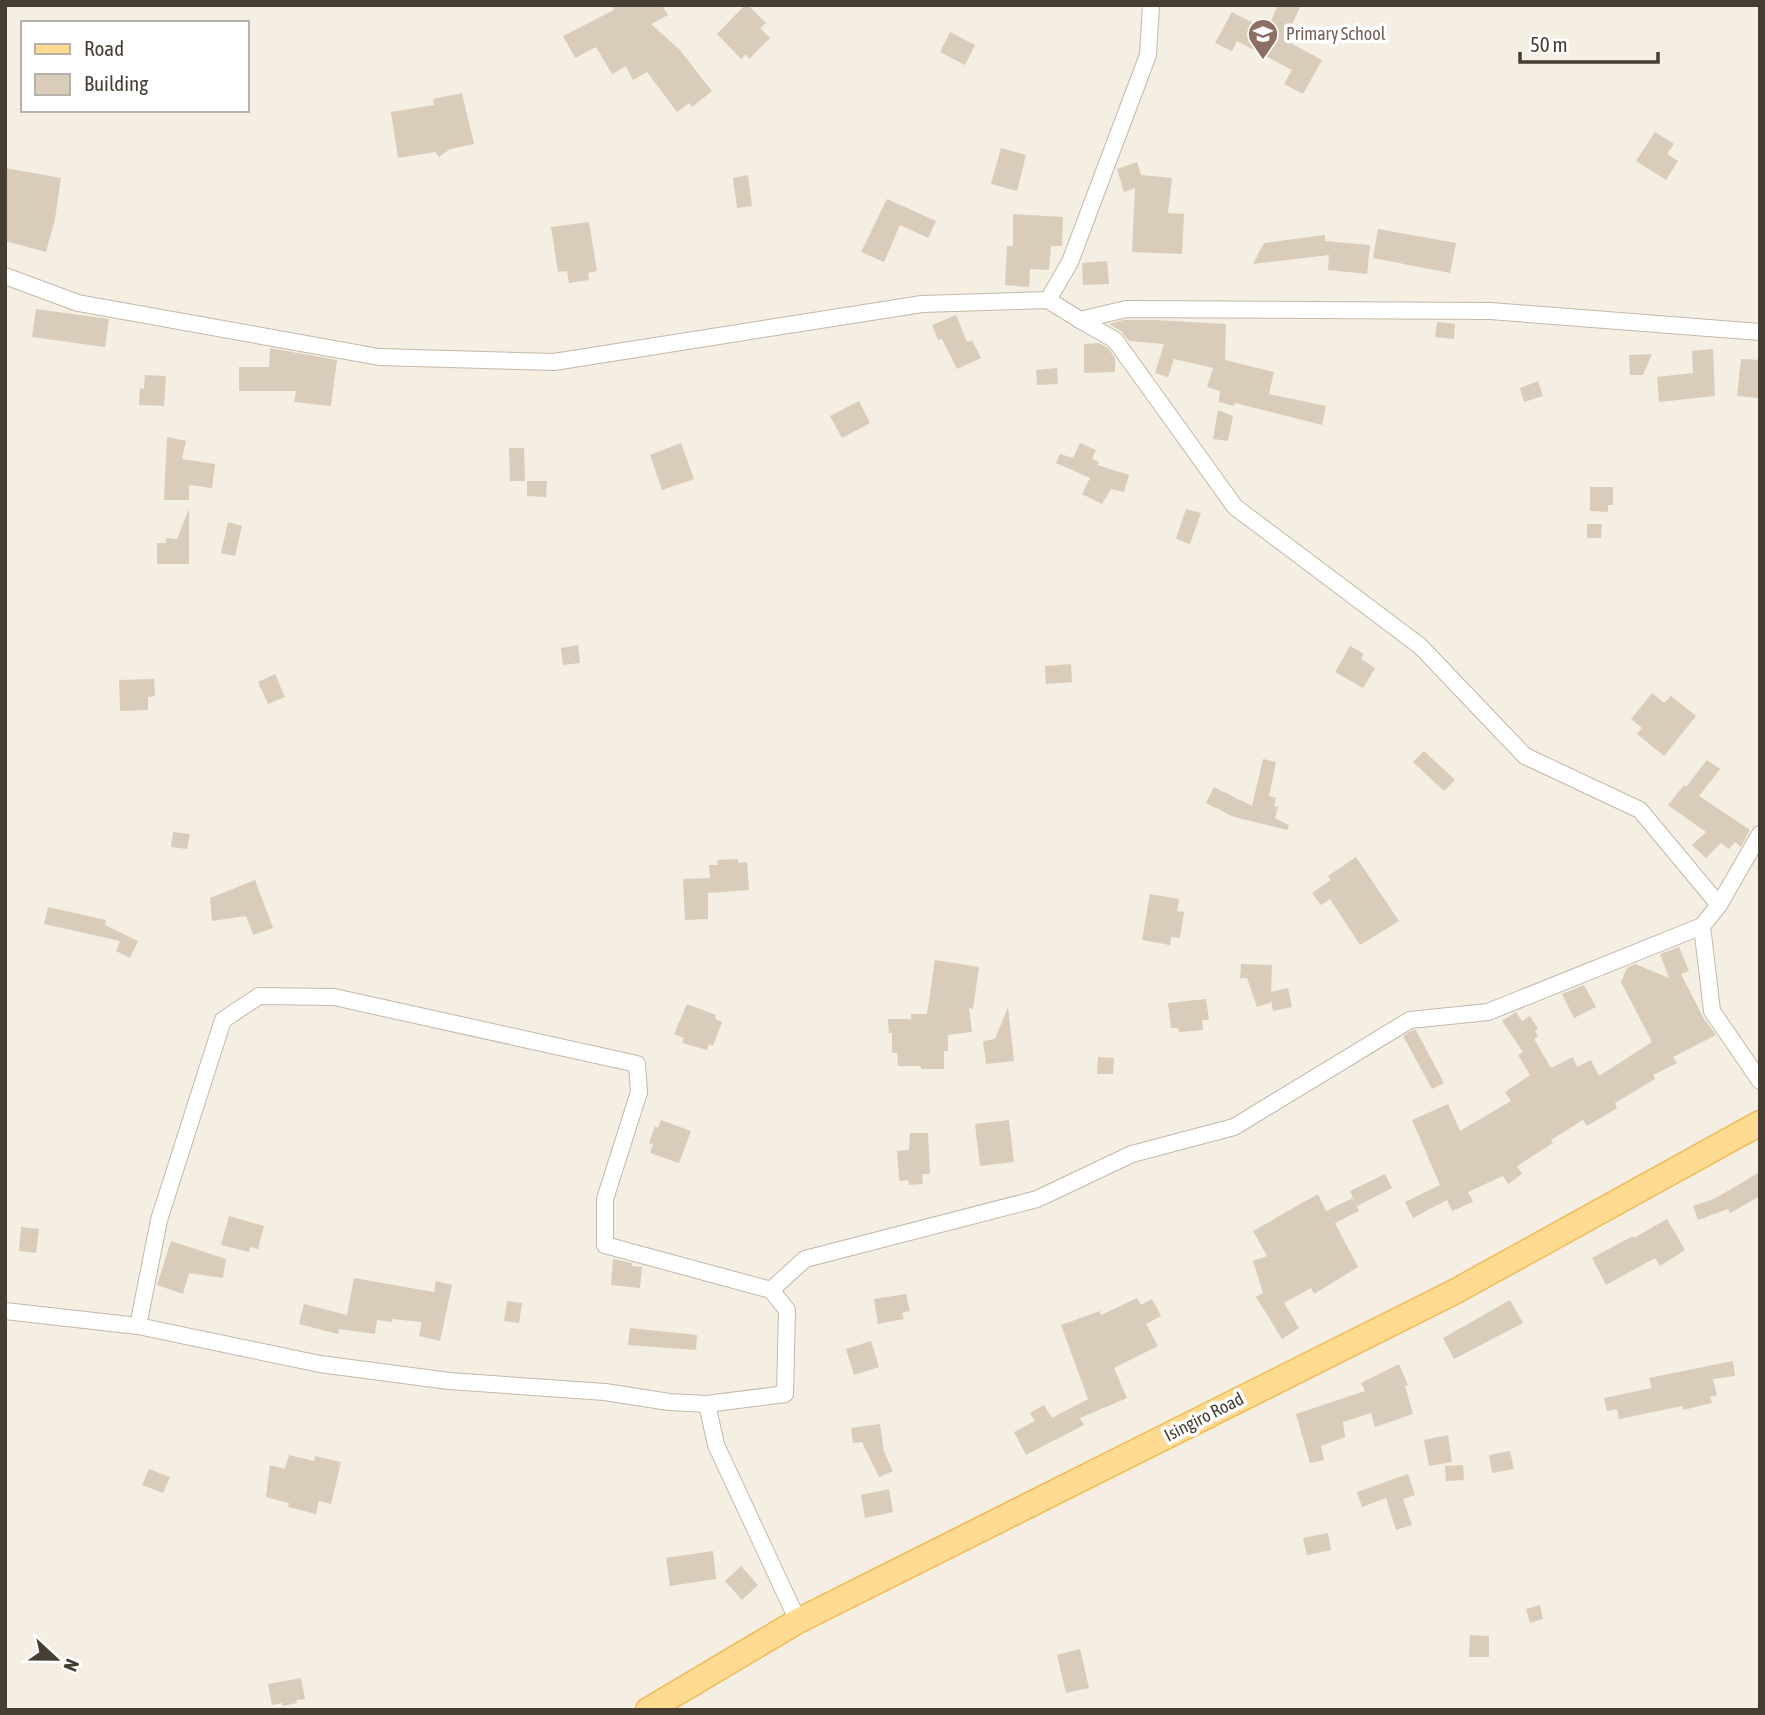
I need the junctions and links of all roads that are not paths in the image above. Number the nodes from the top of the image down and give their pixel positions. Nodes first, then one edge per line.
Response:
1 (1151, 5) edge
2 (5, 276) edge
3 (1048, 300) junction
4 (1080, 320) junction
5 (1760, 332) edge
6 (1760, 834) edge
7 (1719, 905) junction
8 (1702, 926) junction
9 (1760, 1081) edge
10 (1760, 1123) edge
11 (771, 1290) junction
12 (5, 1311) edge
13 (138, 1326) junction
14 (706, 1404) junction
15 (798, 1620) junction
16 (648, 1710) edge

1 - 3 street
2 - 3 street
3 - 4 street
4 - 5 street
4 - 7 street
6 - 7 street
7 - 8 street
8 - 9 street
8 - 11 street
10 - 15 main road, Isingiro Road
11 - 13 street
11 - 14 street
12 - 13 street
13 - 14 street
14 - 15 street
15 - 16 main road, Isingiro Road

